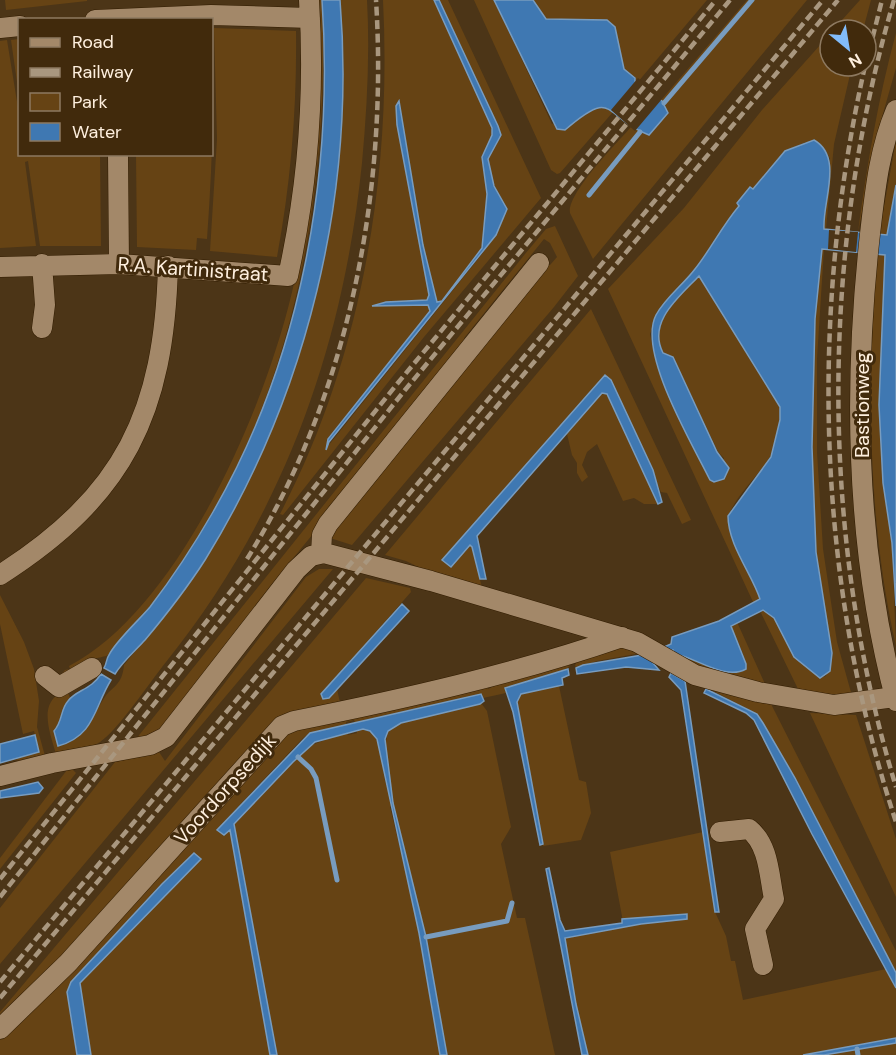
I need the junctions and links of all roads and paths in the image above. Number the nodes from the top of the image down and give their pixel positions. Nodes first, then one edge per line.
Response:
1 (310, 9) edge
2 (103, 14) edge
3 (18, 26) edge
4 (0, 28) edge
5 (896, 110) edge
6 (118, 156) edge
7 (539, 263) dead end
8 (42, 264) junction
9 (120, 264) junction
10 (168, 266) junction
11 (0, 267) edge
12 (42, 328) dead end
13 (321, 553) junction
14 (0, 575) edge
15 (622, 638) junction
16 (92, 668) dead end
17 (45, 676) dead end
18 (895, 699) edge
19 (0, 776) edge
20 (720, 831) dead end
21 (763, 965) dead end
22 (0, 1029) edge

1 - 2 street
1 - 10 street, R.A. Kartinistraat
3 - 4 street
5 - 18 street, Bastionweg
6 - 9 street
7 - 13 street
8 - 9 street, R.A. Kartinistraat
8 - 11 street, R.A. Kartinistraat
8 - 12 street
9 - 10 street, R.A. Kartinistraat
10 - 14 street
13 - 15 street
13 - 19 street
15 - 18 street
15 - 22 street, Voordorpsedijk
16 - 17 street
20 - 21 street

